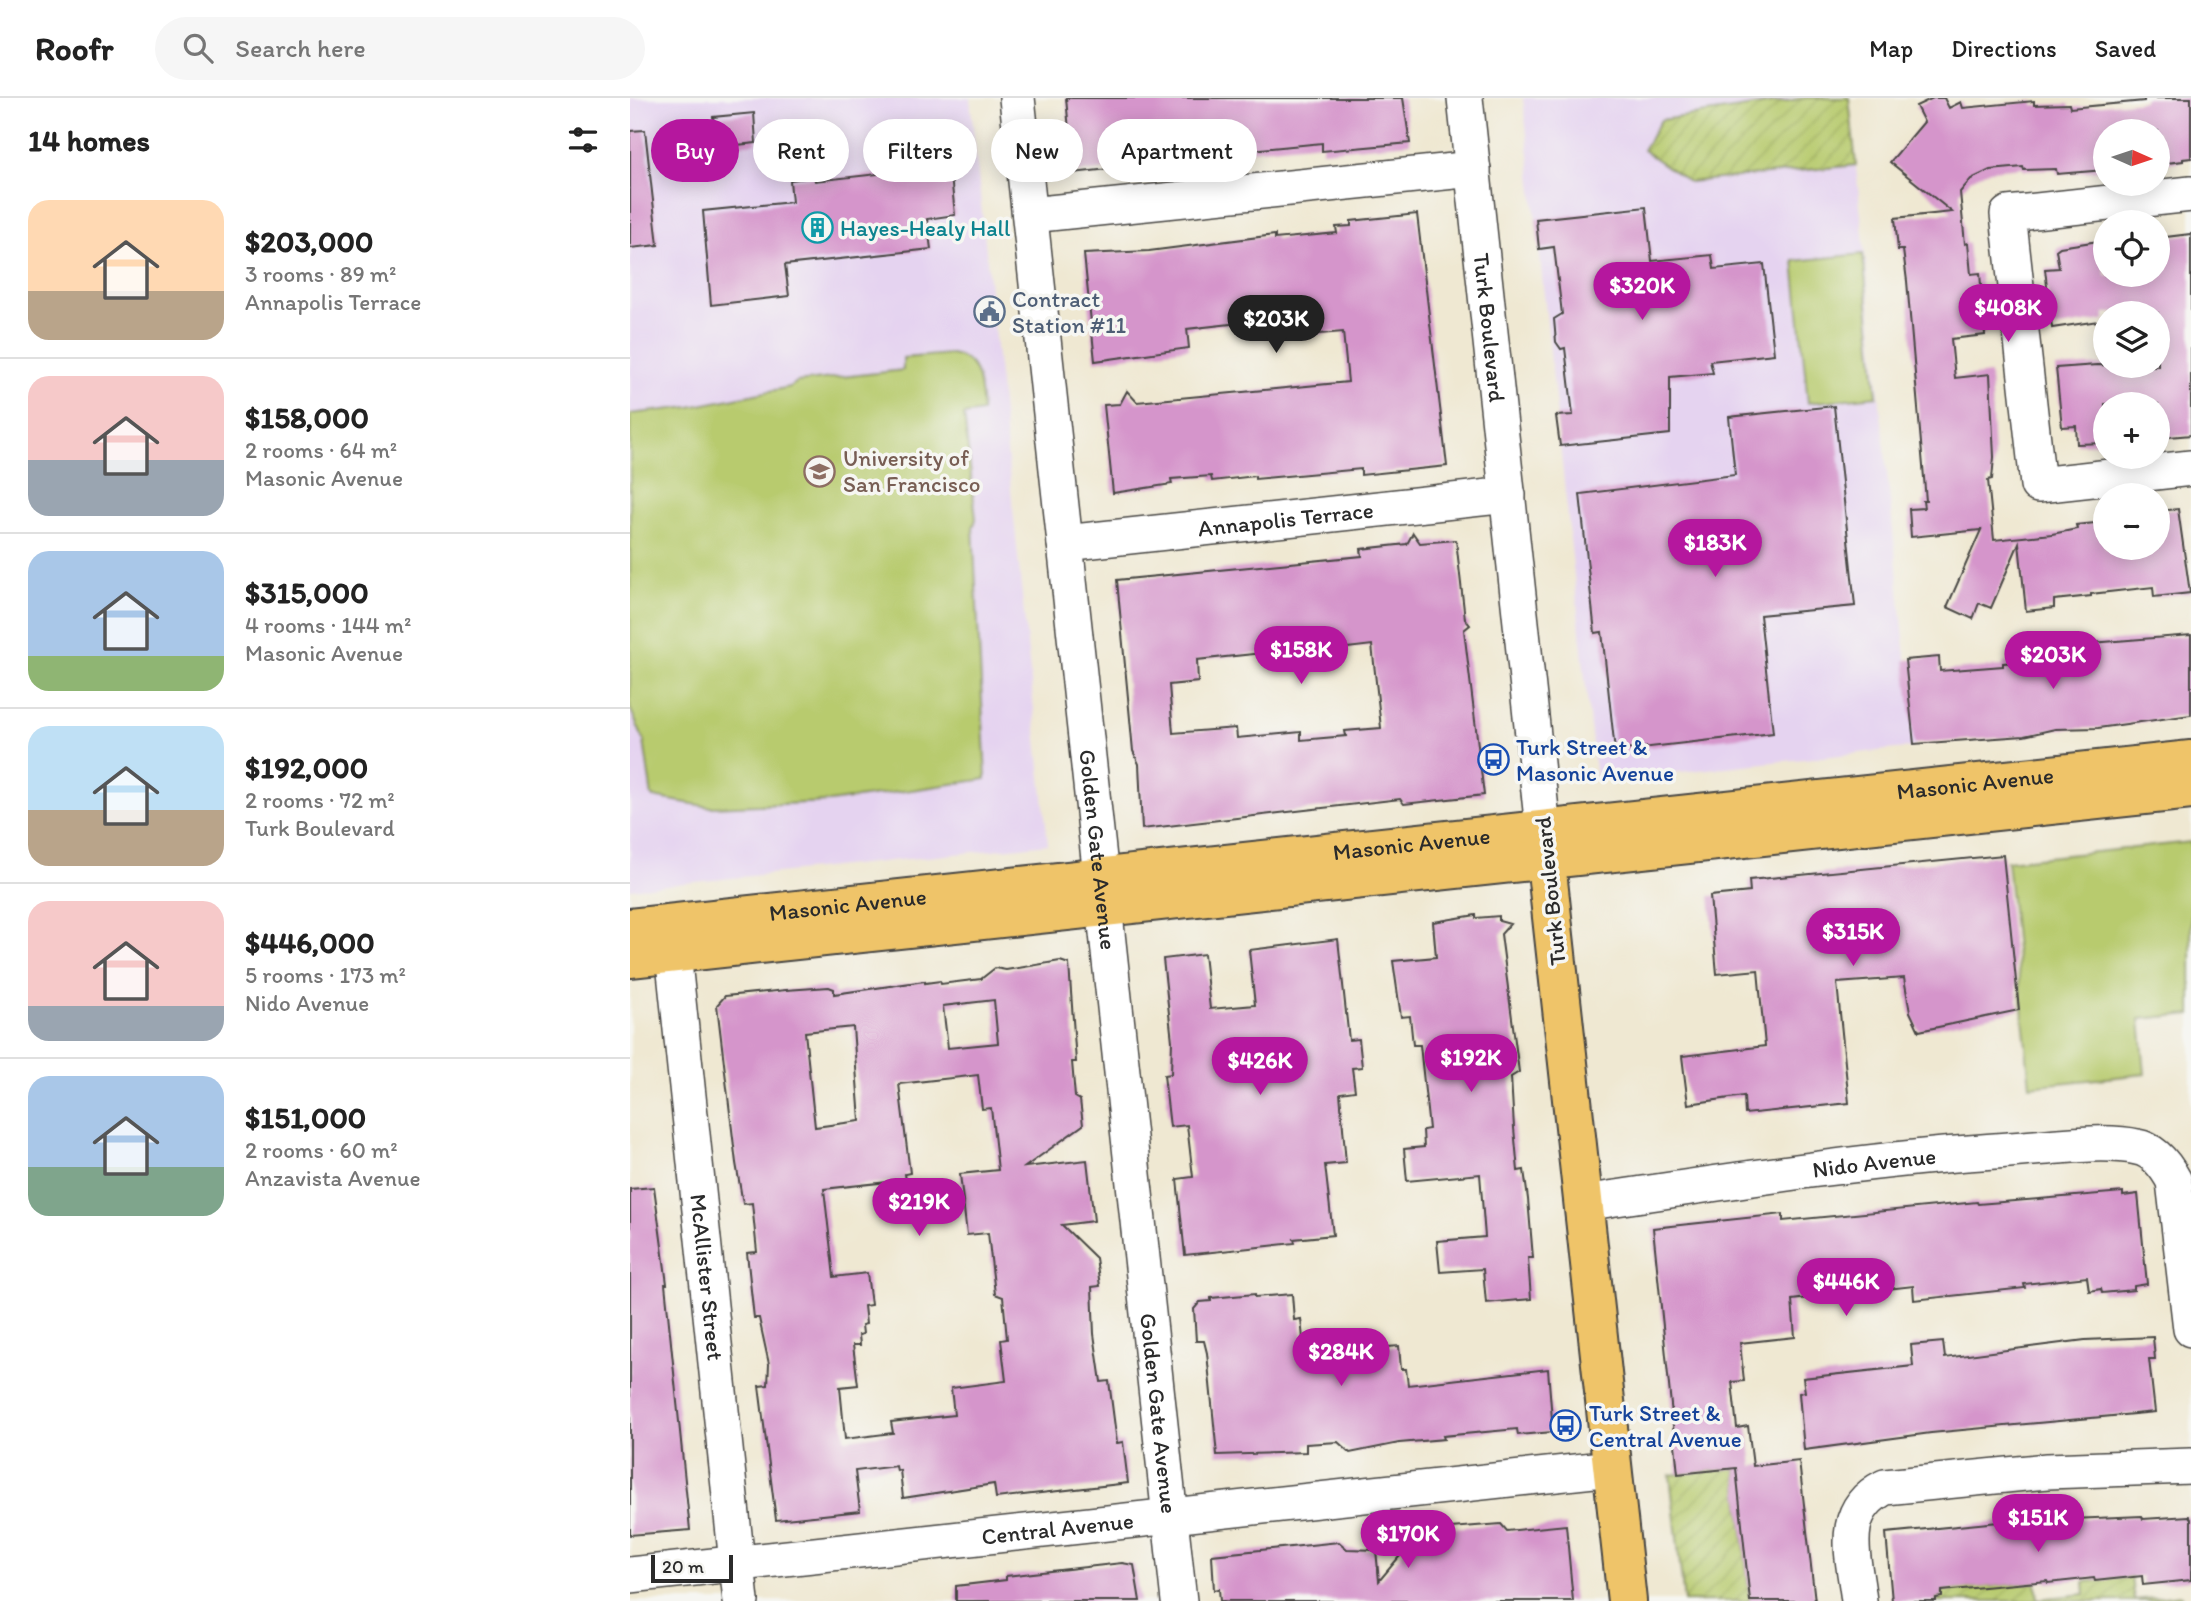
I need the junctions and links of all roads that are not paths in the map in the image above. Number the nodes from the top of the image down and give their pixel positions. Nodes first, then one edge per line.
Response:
1 (1017, 98) edge
2 (1465, 98) edge
3 (1473, 169) junction
4 (2191, 194) edge
5 (1030, 215) junction
6 (2191, 468) edge
7 (1508, 495) junction
8 (1065, 542) junction
9 (2191, 760) edge
10 (2191, 790) edge
11 (1545, 844) junction
12 (1102, 891) junction
13 (630, 928) edge
14 (673, 953) junction
15 (630, 958) edge
16 (1583, 1203) junction
17 (2191, 1329) edge
18 (2191, 1466) edge
19 (1612, 1468) junction
20 (1170, 1517) junction
21 (737, 1564) junction
22 (630, 1575) edge
23 (741, 1601) edge
24 (1179, 1601) edge
25 (1627, 1601) edge
26 (1858, 1601) edge

1 - 5 street, Golden Gate Avenue
2 - 3 street, Turk Boulevard
3 - 5 street
3 - 7 street, Turk Boulevard
4 - 6 street
5 - 8 street, Golden Gate Avenue
7 - 8 street, Annapolis Terrace
7 - 11 street, Turk Boulevard
8 - 12 street, Golden Gate Avenue
9 - 11 main road, Masonic Avenue
10 - 11 main road, Masonic Avenue
11 - 12 main road, Masonic Avenue
11 - 16 main road, Turk Boulevard
12 - 13 main road, Masonic Avenue
12 - 14 main road, Masonic Avenue
12 - 20 street, Golden Gate Avenue
14 - 15 main road, Masonic Avenue
14 - 21 street, McAllister Street
16 - 17 street, Nido Avenue
16 - 19 main road, Turk Boulevard
18 - 26 street
19 - 20 street, Central Avenue
19 - 25 main road, Turk Boulevard
20 - 21 street, Central Avenue
20 - 24 street, Golden Gate Avenue
21 - 22 street, Central Avenue
21 - 23 street, McAllister Street

